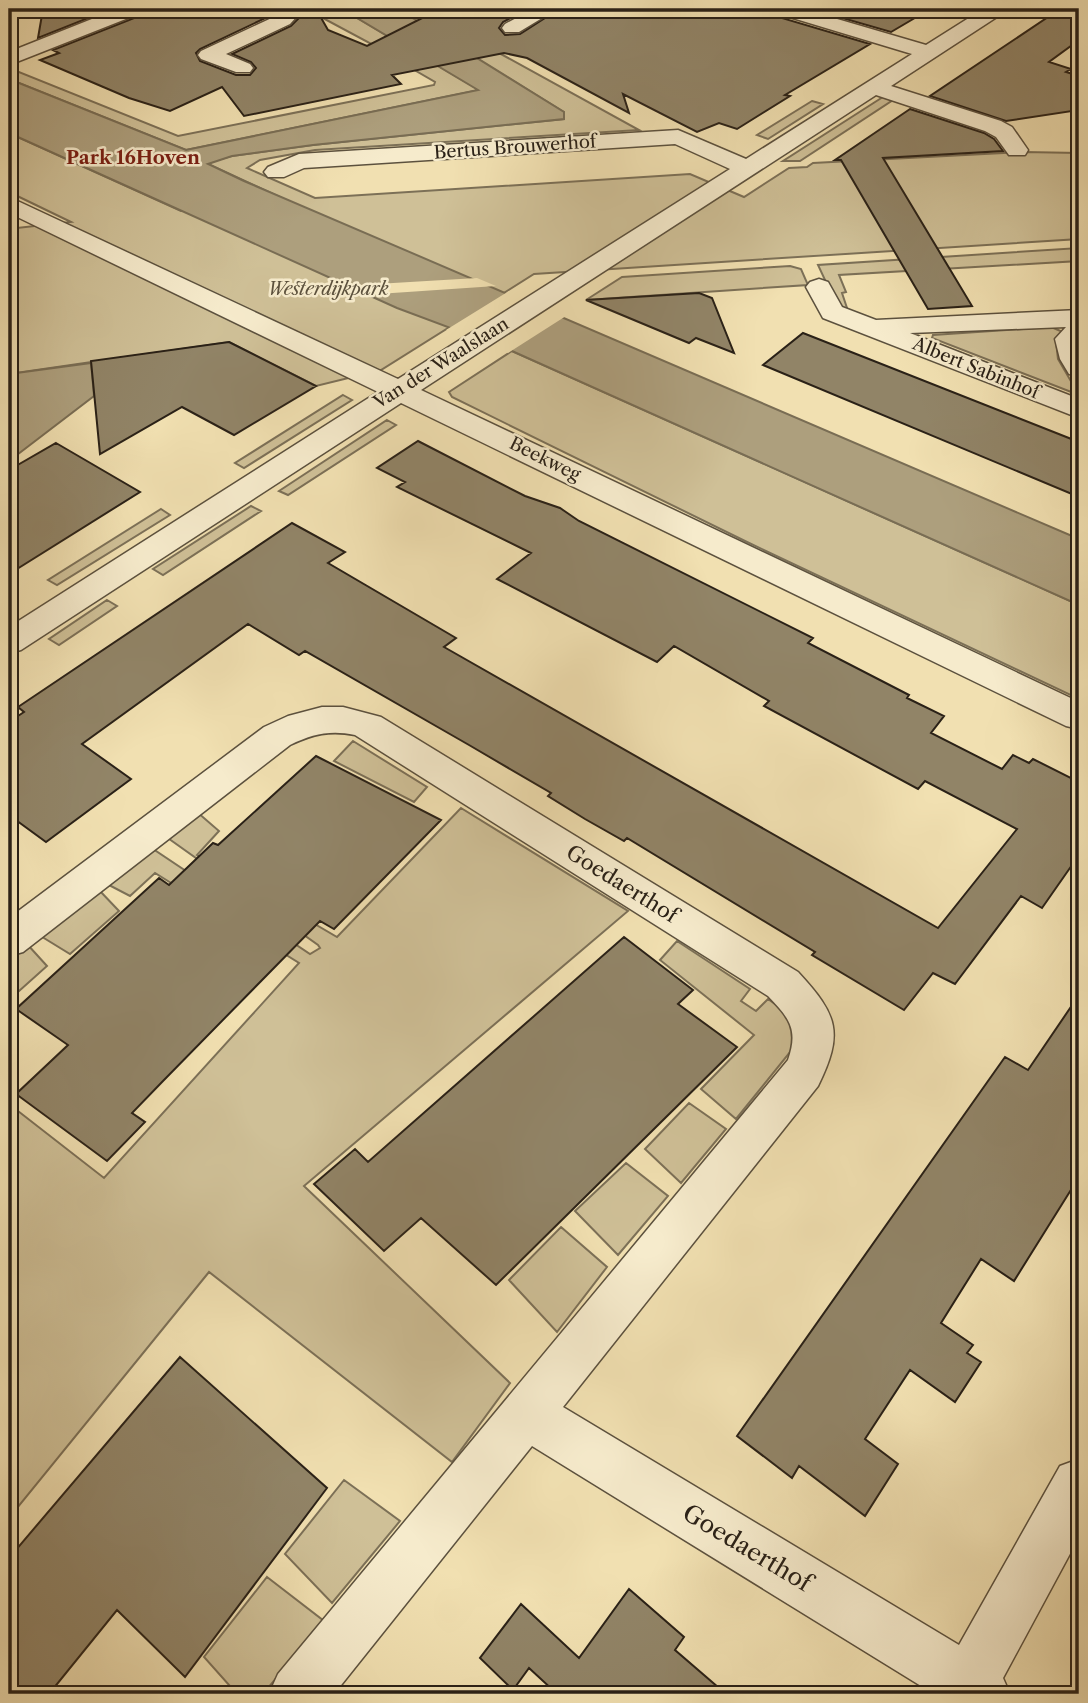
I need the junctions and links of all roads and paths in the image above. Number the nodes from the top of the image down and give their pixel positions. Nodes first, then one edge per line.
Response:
1 (134, 9) edge
2 (286, 9) edge
3 (547, 9) edge
4 (783, 9) edge
5 (996, 9) edge
6 (63, 13) dead end
7 (94, 26) junction
8 (512, 28) dead end
9 (929, 52) junction
10 (9, 59) edge
11 (243, 68) dead end
12 (875, 88) junction
13 (1017, 150) dead end
14 (749, 169) junction
15 (276, 172) dead end
16 (9, 204) edge
17 (819, 287) dead end
18 (1079, 318) edge
19 (872, 327) junction
20 (1079, 328) edge
21 (1079, 369) edge
22 (399, 389) junction
23 (1079, 409) edge
24 (9, 642) edge
25 (1079, 717) edge
26 (9, 940) edge
27 (525, 1413) junction
28 (1079, 1485) edge
29 (971, 1690) edge
30 (298, 1694) edge

1 - 7 street
2 - 11 street
3 - 8 street
4 - 9 street
5 - 9 street, Van der Waalslaan
6 - 7 street
7 - 10 street
9 - 12 street, Van der Waalslaan
12 - 13 street
12 - 14 street, Van der Waalslaan
14 - 15 street, Bertus Brouwerhof
14 - 22 street, Van der Waalslaan
16 - 22 street, Beekweg
17 - 19 street, Albert Sabinhof
18 - 19 street, Albert Sabinhof
19 - 23 street, Albert Sabinhof
20 - 21 street
22 - 24 street, Van der Waalslaan
22 - 25 street, Beekweg
26 - 27 street, Goedaerthof
27 - 29 street, Goedaerthof
27 - 30 street, Goedaerthof
28 - 29 street

